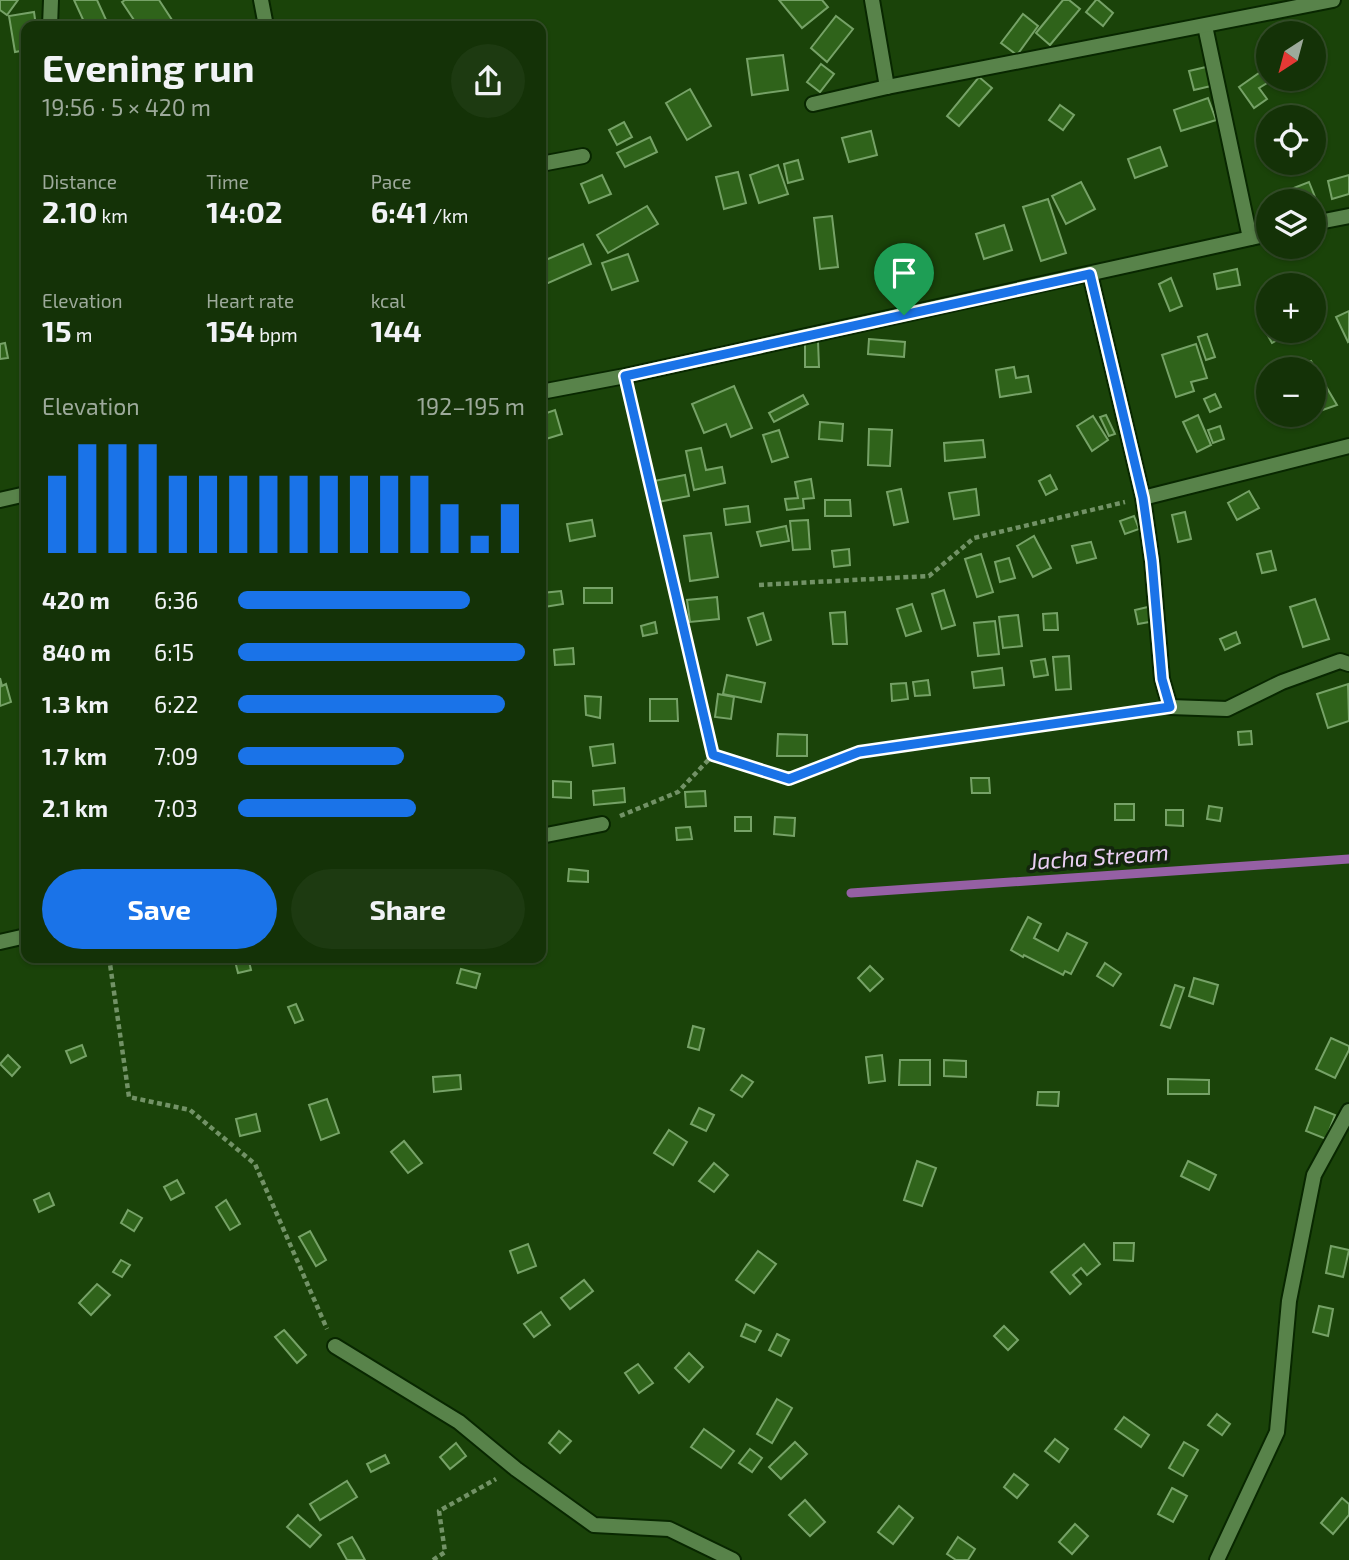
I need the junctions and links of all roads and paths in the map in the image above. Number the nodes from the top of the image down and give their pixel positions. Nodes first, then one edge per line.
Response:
1 (51, 0) edge
2 (261, 0) edge
3 (872, 0) edge
4 (1333, 0) edge
5 (50, 21) edge
6 (265, 21) edge
7 (1205, 26) junction
8 (887, 87) junction
9 (813, 104) dead end
10 (583, 156) dead end
11 (546, 162) edge
12 (1349, 216) edge
13 (1326, 221) edge
14 (1256, 237) edge
15 (1250, 238) junction
16 (1090, 274) junction
17 (625, 376) junction
18 (546, 391) edge
19 (1349, 446) edge
20 (21, 495) edge
21 (1143, 498) junction
22 (0, 500) edge
23 (759, 585) dead end
24 (1349, 664) edge
25 (1170, 707) junction
26 (713, 755) junction
27 (602, 824) joint
28 (546, 835) edge
29 (21, 937) edge
30 (0, 942) edge
31 (110, 963) edge
32 (1349, 1111) edge
33 (335, 1346) joint
34 (516, 1469) junction
35 (433, 1560) edge
36 (733, 1560) edge
37 (1217, 1560) edge

1 - 5 street
2 - 6 street
3 - 8 street
4 - 7 street
7 - 8 street
7 - 15 street
8 - 9 street
10 - 11 street
12 - 13 street
14 - 15 street
15 - 16 street
16 - 17 street
16 - 21 street
17 - 18 street
17 - 26 path
19 - 21 street
20 - 22 street
21 - 23 path
21 - 25 street
24 - 25 street
25 - 26 path
26 - 27 path
27 - 28 street
29 - 30 street
31 - 33 path
32 - 37 street
33 - 34 street
34 - 35 path
34 - 36 street

